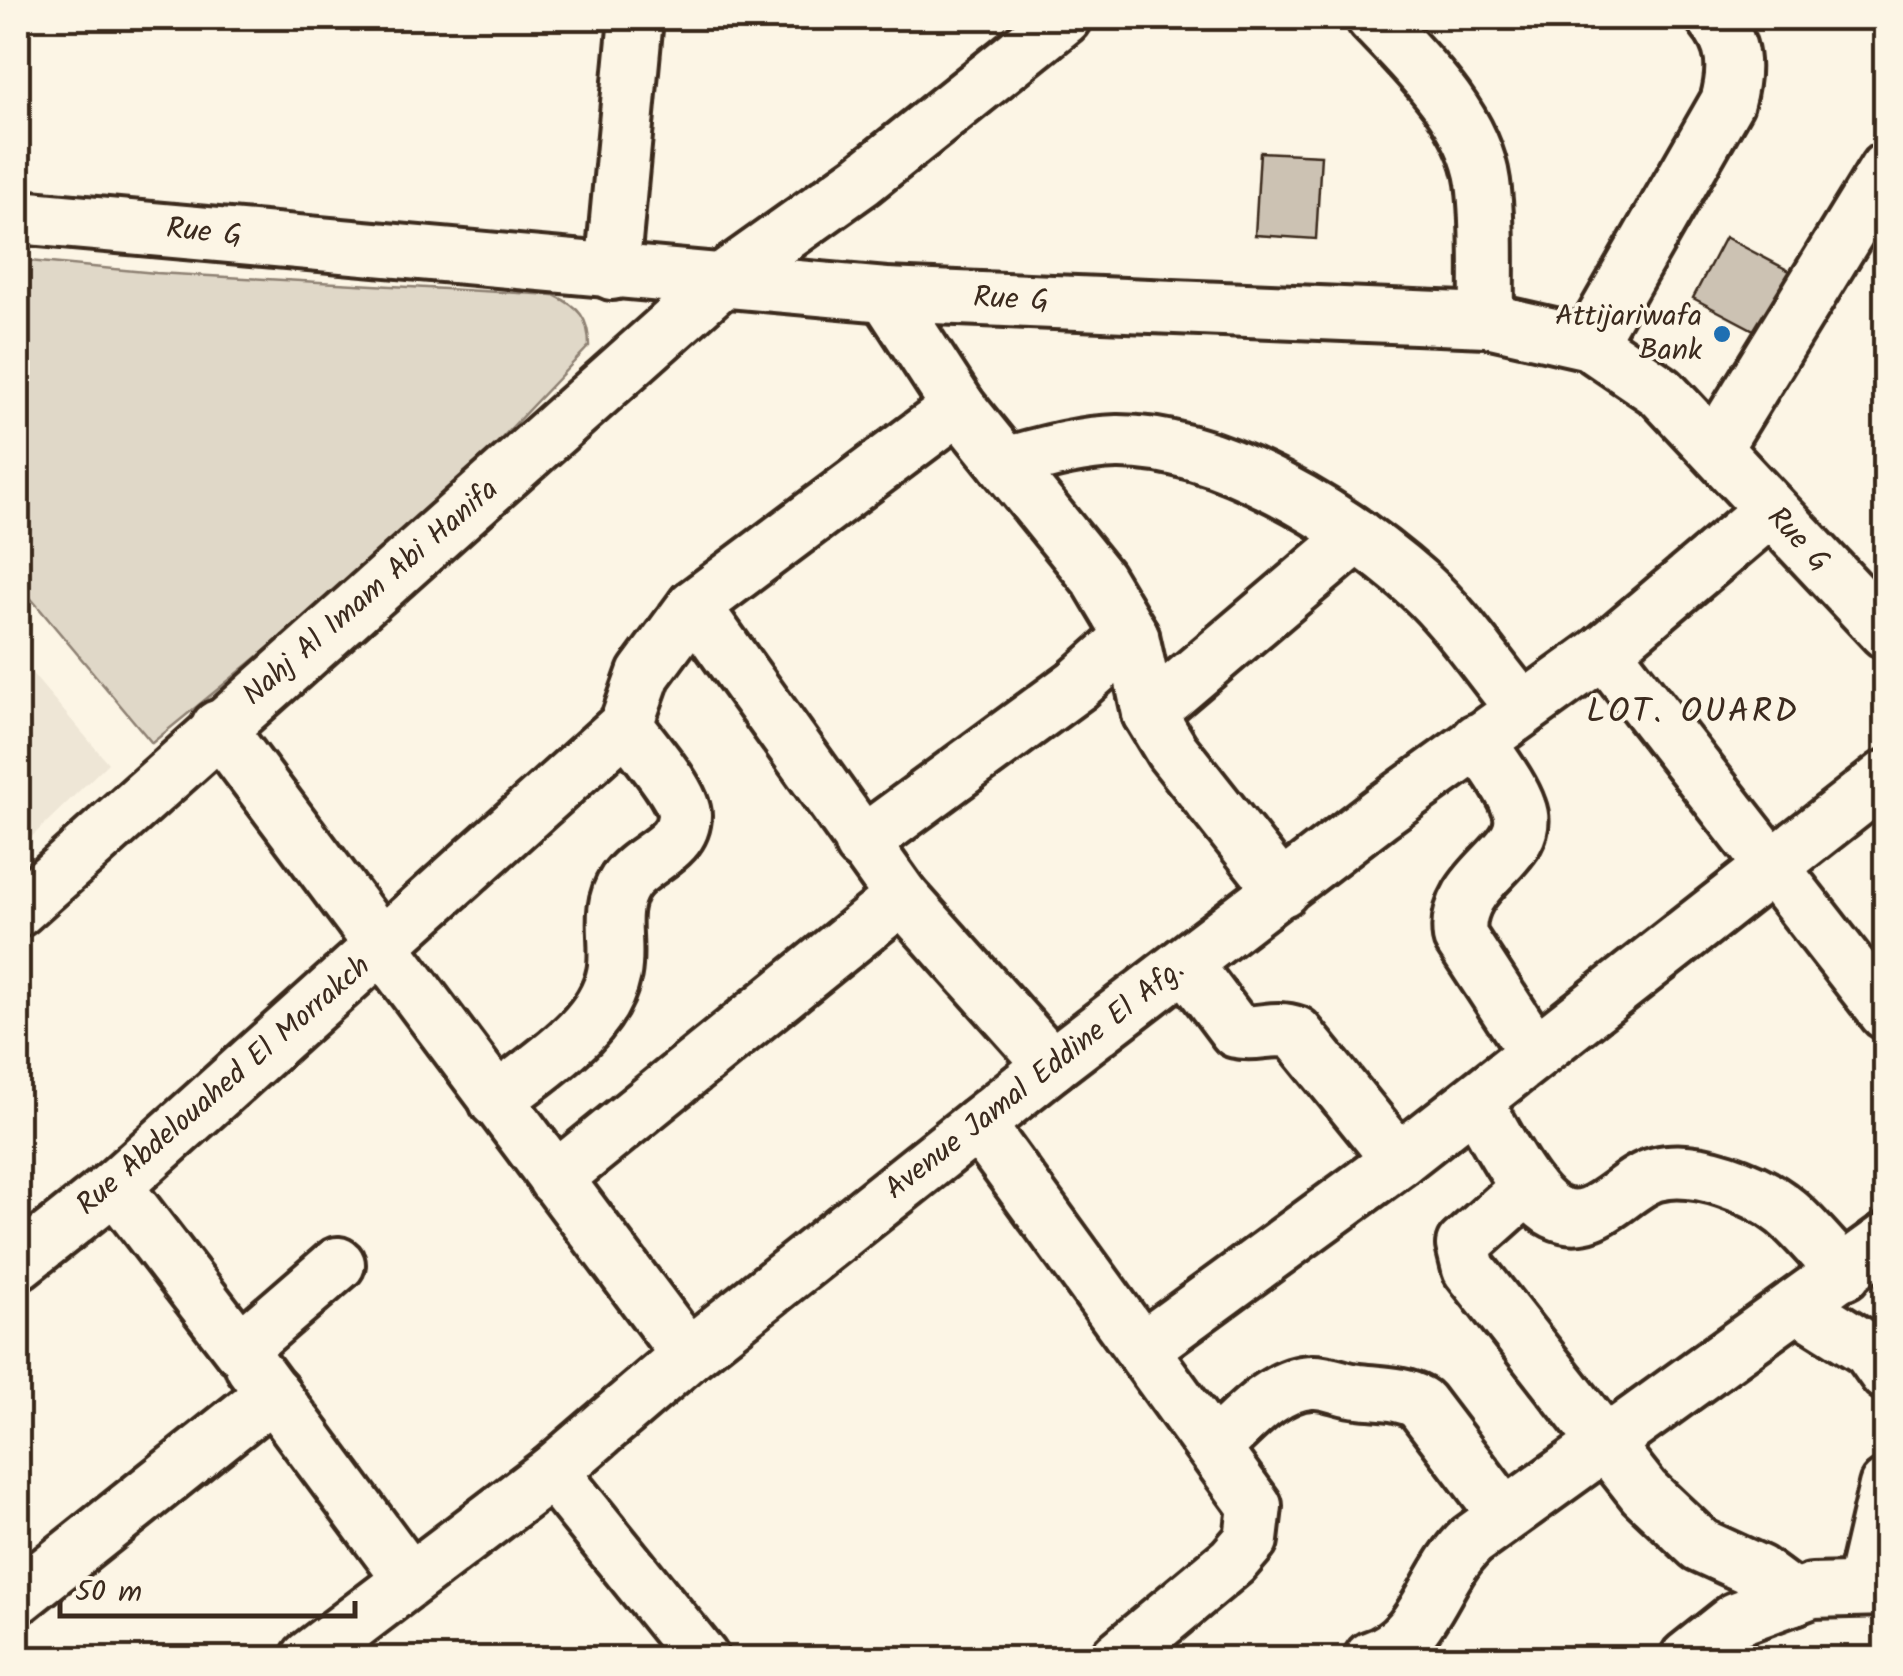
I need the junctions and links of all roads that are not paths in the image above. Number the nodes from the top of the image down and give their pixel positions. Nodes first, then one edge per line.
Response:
1 (636, 18) edge
2 (1064, 18) edge
3 (1373, 18) edge
4 (1713, 18) edge
5 (1886, 169) edge
6 (18, 217) edge
7 (612, 273) junction
8 (726, 277) junction
9 (886, 295) junction
10 (1487, 320) junction
11 (1590, 343) junction
12 (959, 407) junction
13 (1715, 448) junction
14 (1005, 464) junction
15 (1769, 511) junction
16 (1357, 536) junction
17 (694, 606) junction
18 (1886, 632) edge
19 (1132, 636) junction
20 (1604, 651) junction
21 (1522, 708) junction
22 (1149, 713) junction
23 (626, 724) junction
24 (218, 726) junction
25 (1478, 740) junction
26 (1886, 777) edge
27 (861, 844) junction
28 (1769, 866) junction
29 (1282, 890) junction
30 (902, 897) junction
31 (18, 910) edge
32 (384, 946) junction
33 (1185, 963) junction
34 (1886, 1013) edge
35 (1534, 1052) junction
36 (1052, 1065) junction
37 (496, 1101) junction
38 (1476, 1101) junction
39 (978, 1124) junction
40 (1399, 1160) junction
41 (555, 1179) junction
42 (115, 1186) junction
43 (1528, 1187) junction
44 (1886, 1240) edge
45 (18, 1263) edge
46 (338, 1264) dead end
47 (1844, 1273) junction
48 (1797, 1306) junction
49 (1142, 1348) junction
50 (240, 1349) junction
51 (688, 1355) junction
52 (1886, 1374) edge
53 (272, 1393) junction
54 (1609, 1443) junction
55 (1214, 1447) junction
56 (552, 1472) junction
57 (1886, 1486) edge
58 (1506, 1516) junction
59 (410, 1578) junction
60 (1874, 1589) edge
61 (18, 1597) edge
62 (1794, 1598) junction
63 (1385, 1657) edge
64 (308, 1658) edge
65 (702, 1658) edge
66 (1117, 1658) edge
67 (1687, 1658) edge

1 - 7 street
2 - 8 street, Nahj Al Imam Abi Hanifa
3 - 10 street
4 - 11 street
5 - 13 street
6 - 7 street, Rue G
7 - 8 street, Rue G
8 - 9 street, Rue G
8 - 24 street, Nahj Al Imam Abi Hanifa
9 - 10 street, Rue G
9 - 12 street
10 - 11 street, Rue G
11 - 13 street, Rue G
12 - 14 street
12 - 17 street
13 - 15 street, Rue G
14 - 16 street
14 - 19 street
15 - 18 street, Rue G
15 - 20 street, Avenue Jamal Eddine El Afg.
16 - 21 street
16 - 22 street
17 - 23 street
17 - 27 street
19 - 22 street
19 - 27 street
20 - 21 street, Avenue Jamal Eddine El Afg.
20 - 28 street
21 - 25 street, Avenue Jamal Eddine El Afg.
22 - 29 street
23 - 32 street, Rue Abdelouahed El Morrakch
23 - 37 street
24 - 31 street, Nahj Al Imam Abi Hanifa
24 - 32 street
25 - 29 street, Avenue Jamal Eddine El Afg.
25 - 35 street
26 - 28 street
27 - 30 street
28 - 34 street
28 - 35 street
29 - 33 street, Avenue Jamal Eddine El Afg.
30 - 36 street
30 - 41 street
32 - 37 street
32 - 42 street, Rue Abdelouahed El Morrakch
33 - 36 street, Avenue Jamal Eddine El Afg.
33 - 40 street
35 - 38 street
36 - 39 street, Avenue Jamal Eddine El Afg.
37 - 41 street
38 - 40 street
38 - 43 street
39 - 49 street
39 - 51 street, Avenue Jamal Eddine El Afg.
40 - 49 street
41 - 51 street
42 - 45 street, Rue Abdelouahed El Morrakch
42 - 50 street
43 - 47 street
43 - 54 street
44 - 47 street
46 - 50 street
47 - 48 street
48 - 52 street
48 - 54 street
49 - 55 street
50 - 53 street
51 - 56 street, Avenue Jamal Eddine El Afg.
53 - 59 street
53 - 61 street
54 - 58 street
54 - 62 street
55 - 58 street
55 - 66 street
56 - 59 street, Avenue Jamal Eddine El Afg.
56 - 65 street
57 - 60 street
58 - 63 street
59 - 64 street, Avenue Jamal Eddine El Afg.
60 - 62 street
62 - 67 street

